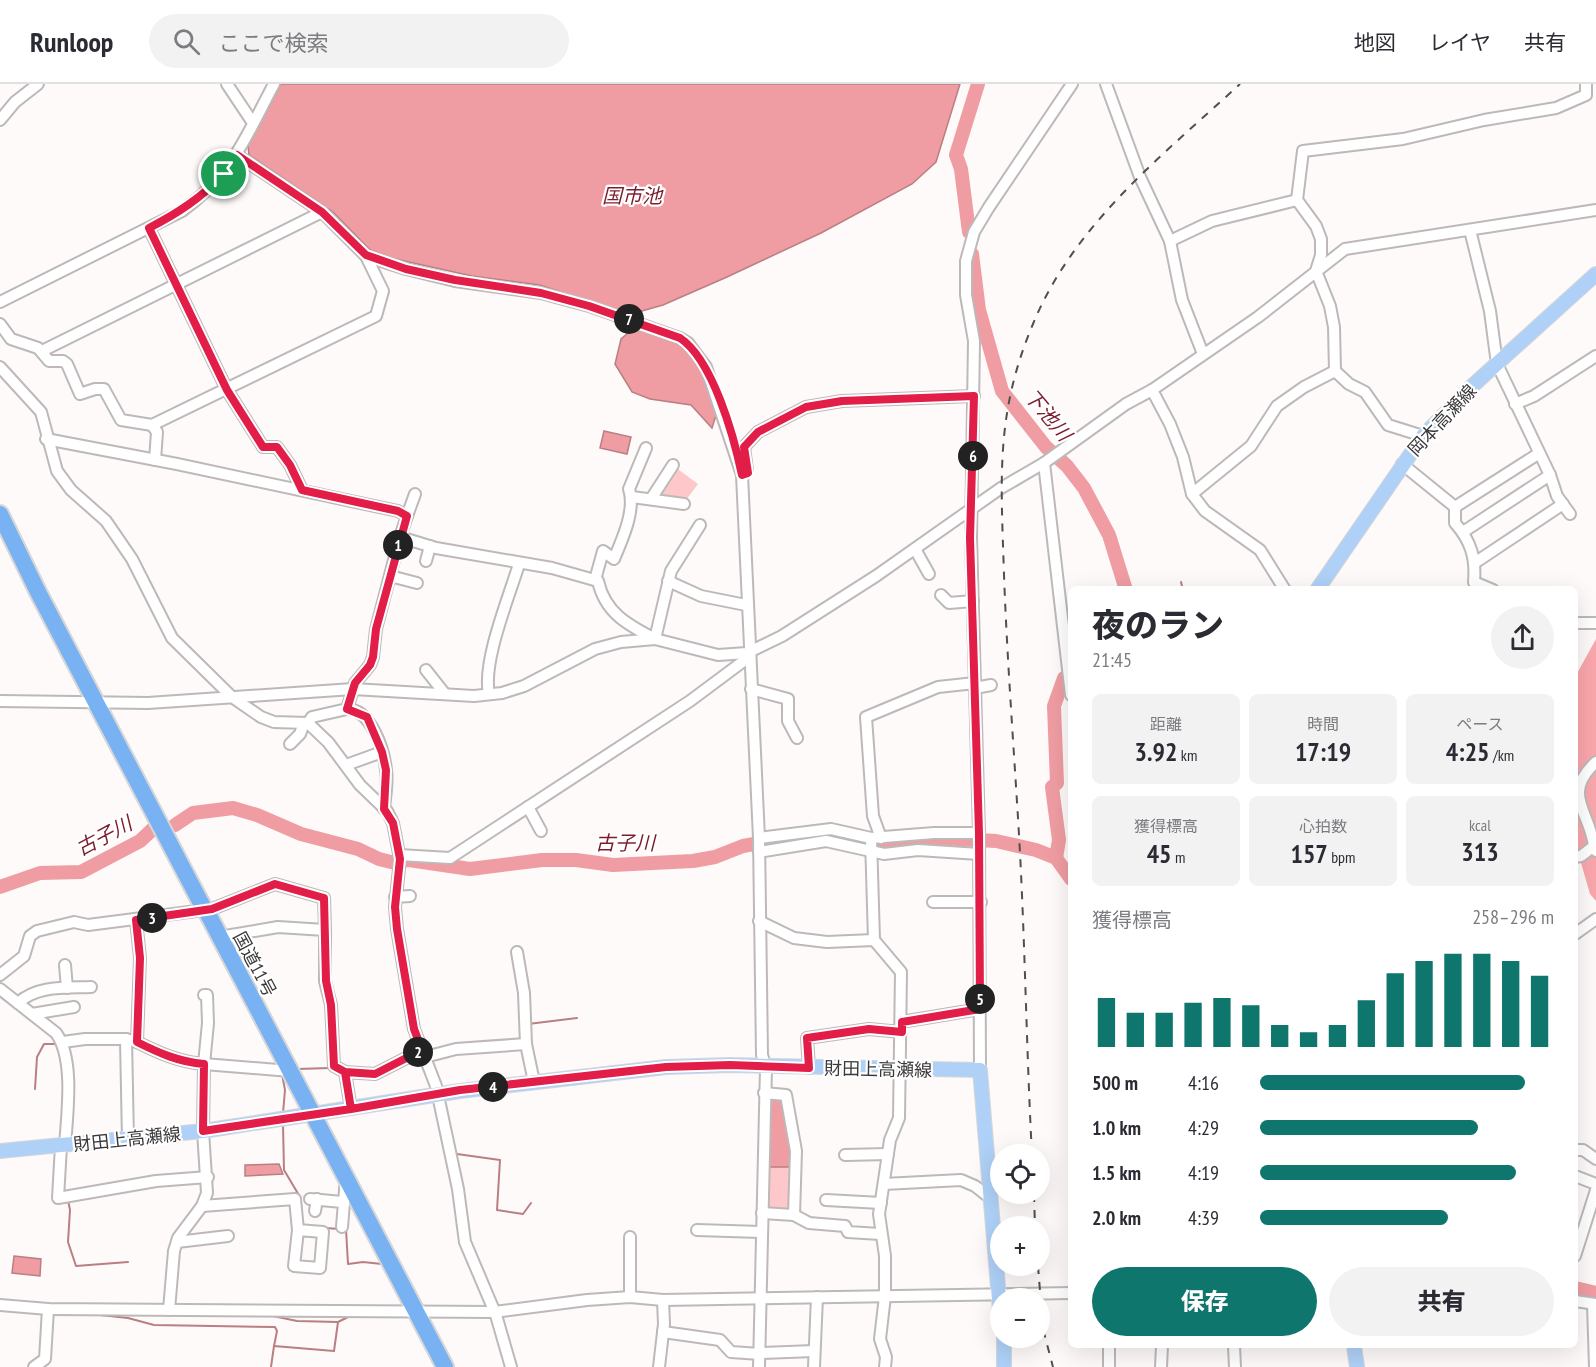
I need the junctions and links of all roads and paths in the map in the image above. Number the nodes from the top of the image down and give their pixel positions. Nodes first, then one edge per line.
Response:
1 (38, 84) edge
2 (227, 84) edge
3 (274, 84) edge
4 (1072, 84) edge
5 (1106, 84) edge
6 (1586, 84) edge
7 (0, 120) edge
8 (253, 123) junction
9 (237, 155) junction
10 (1297, 200) junction
11 (1596, 210) edge
12 (322, 212) junction
13 (149, 228) junction
14 (1470, 230) junction
15 (1170, 241) junction
16 (366, 255) junction
17 (1316, 271) junction
18 (1596, 274) edge
19 (178, 285) junction
20 (0, 302) edge
21 (0, 324) edge
22 (42, 351) junction
23 (1203, 354) junction
24 (1596, 356) edge
25 (1497, 364) junction
26 (0, 367) edge
27 (1335, 371) junction
28 (227, 390) junction
29 (1152, 390) junction
30 (974, 396) junction
31 (1515, 404) junction
32 (152, 425) junction
33 (1423, 436) junction
34 (46, 439) junction
35 (646, 448) dead end
36 (1538, 454) junction
37 (155, 460) junction
38 (1044, 463) junction
39 (1402, 464) junction
40 (673, 465) dead end
41 (742, 475) junction
42 (1550, 476) junction
43 (302, 490) junction
44 (416, 494) dead end
45 (1192, 494) junction
46 (632, 497) junction
47 (651, 499) junction
48 (684, 504) dead end
49 (1563, 504) junction
50 (1455, 507) junction
51 (972, 508) junction
52 (0, 514) edge
53 (1570, 514) dead end
54 (407, 516) junction
55 (700, 525) dead end
56 (1463, 532) junction
57 (400, 537) junction
58 (430, 546) junction
59 (915, 549) junction
60 (426, 561) dead end
61 (1476, 562) junction
62 (519, 564) junction
63 (929, 574) dead end
64 (390, 576) junction
65 (595, 580) junction
66 (668, 581) junction
67 (417, 583) dead end
68 (1282, 586) edge
69 (1320, 586) edge
70 (1484, 586) edge
71 (941, 595) dead end
72 (973, 600) junction
73 (746, 605) junction
74 (1578, 623) edge
75 (1596, 623) edge
76 (655, 639) junction
77 (749, 652) junction
78 (1068, 669) edge
79 (426, 670) dead end
80 (991, 685) dead end
81 (975, 686) junction
82 (353, 689) junction
83 (751, 689) junction
84 (445, 694) junction
85 (489, 694) junction
86 (232, 697) junction
87 (0, 701) edge
88 (97, 702) junction
89 (347, 709) junction
90 (306, 723) junction
91 (797, 738) dead end
92 (290, 744) dead end
93 (382, 752) junction
94 (1596, 762) edge
95 (346, 765) junction
96 (1578, 792) edge
97 (1578, 799) edge
98 (528, 807) junction
99 (384, 809) junction
100 (541, 831) dead end
101 (979, 833) junction
102 (759, 838) junction
103 (874, 843) junction
104 (1595, 849) edge
105 (759, 852) junction
106 (979, 854) junction
107 (399, 855) junction
108 (1578, 856) edge
109 (410, 896) dead end
110 (396, 897) junction
111 (933, 902) dead end
112 (981, 902) junction
113 (1596, 919) edge
114 (136, 920) junction
115 (759, 921) junction
116 (325, 930) junction
117 (1578, 932) edge
118 (219, 937) junction
119 (874, 940) junction
120 (517, 952) dead end
121 (65, 965) dead end
122 (0, 975) edge
123 (90, 987) dead end
124 (67, 988) junction
125 (0, 989) edge
126 (204, 995) dead end
127 (18, 1003) junction
128 (74, 1007) dead end
129 (980, 1009) junction
130 (32, 1014) junction
131 (902, 1027) junction
132 (126, 1039) junction
133 (63, 1042) junction
134 (137, 1042) junction
135 (526, 1044) junction
136 (423, 1053) junction
137 (204, 1064) junction
138 (766, 1068) junction
139 (809, 1068) junction
140 (901, 1069) junction
141 (980, 1070) junction
142 (290, 1071) junction
143 (345, 1072) junction
144 (534, 1082) junction
145 (765, 1093) junction
146 (437, 1094) junction
147 (351, 1109) junction
148 (314, 1114) junction
149 (203, 1131) junction
150 (128, 1140) junction
151 (63, 1146) junction
152 (1578, 1150) edge
153 (0, 1151) edge
154 (888, 1154) junction
155 (845, 1155) dead end
156 (1596, 1159) edge
157 (208, 1177) junction
158 (1578, 1177) edge
159 (346, 1178) junction
160 (884, 1184) junction
161 (1596, 1184) edge
162 (1596, 1190) edge
163 (989, 1197) junction
164 (826, 1200) dead end
165 (342, 1202) junction
166 (881, 1203) junction
167 (202, 1206) junction
168 (315, 1212) dead end
169 (762, 1213) junction
170 (794, 1215) junction
171 (342, 1227) dead end
172 (298, 1230) dead end
173 (698, 1230) dead end
174 (761, 1232) junction
175 (880, 1234) junction
176 (228, 1236) dead end
177 (630, 1237) dead end
178 (177, 1242) junction
179 (1578, 1247) edge
180 (998, 1288) edge
181 (990, 1293) edge
182 (1050, 1293) edge
183 (1068, 1293) edge
184 (885, 1296) junction
185 (630, 1297) junction
186 (817, 1297) junction
187 (759, 1298) junction
188 (663, 1300) junction
189 (1578, 1301) edge
190 (1594, 1304) edge
191 (0, 1305) edge
192 (48, 1309) junction
193 (169, 1310) junction
194 (416, 1311) junction
195 (494, 1312) junction
196 (663, 1332) junction
197 (1004, 1348) edge
198 (1109, 1348) edge
199 (1162, 1348) edge
200 (1234, 1348) edge
201 (1354, 1348) edge
202 (814, 1350) junction
203 (760, 1353) junction
204 (34, 1367) edge
205 (445, 1367) edge
206 (511, 1367) edge
207 (658, 1367) edge
208 (759, 1367) edge
209 (814, 1367) edge
210 (885, 1367) edge
211 (1004, 1367) edge
212 (1109, 1367) edge
213 (1161, 1367) edge
214 (1235, 1367) edge
215 (1357, 1367) edge
216 (1594, 1367) edge

1 - 7 street
2 - 8 street
3 - 8 street
4 - 30 street
5 - 15 street
6 - 10 street
8 - 9 street
9 - 12 street
9 - 13 street
10 - 15 street
10 - 17 street
11 - 14 street
12 - 16 street
12 - 19 street
13 - 19 street
13 - 20 street
14 - 17 street
14 - 25 street
15 - 23 street
16 - 28 street
16 - 41 street
17 - 23 street
17 - 27 street
18 - 25 main road, 岡本高瀬線
19 - 22 street
19 - 28 street
21 - 22 street
22 - 32 street
23 - 29 street
24 - 31 street
25 - 31 street
25 - 33 main road, 岡本高瀬線
26 - 34 street
27 - 33 street
27 - 45 street
28 - 32 street
28 - 43 street
29 - 38 street
29 - 45 street
30 - 41 street
30 - 51 street
31 - 36 street
32 - 37 street
33 - 39 main road, 岡本高瀬線
34 - 37 street
34 - 86 street
35 - 46 street
36 - 42 street
36 - 50 street
37 - 43 street
38 - 51 street
38 - 78 street
39 - 50 street
39 - 69 main road, 岡本高瀬線
40 - 47 street
41 - 73 street
42 - 49 street
42 - 56 street
43 - 54 street
44 - 54 street
45 - 68 street
46 - 47 street
46 - 65 street
47 - 48 street
49 - 53 street
49 - 61 street
50 - 56 street
51 - 59 street
51 - 72 street
52 - 88 highway, 国道11号
54 - 57 street
55 - 66 street
56 - 61 street
57 - 58 street
57 - 64 street
58 - 60 street
58 - 62 street
59 - 63 street
59 - 77 street
61 - 70 street
62 - 65 street
62 - 85 street
64 - 67 street
64 - 82 street
65 - 76 street
66 - 73 street
66 - 76 street
71 - 72 street
72 - 81 street
73 - 77 street
74 - 75 street
76 - 77 street
76 - 85 street
77 - 83 street
77 - 98 street
79 - 84 street
80 - 81 street
81 - 101 street
81 - 103 street
82 - 84 street
82 - 86 street
82 - 89 street
83 - 91 street
83 - 102 street
84 - 85 street
86 - 88 street
86 - 90 street
87 - 88 street
88 - 118 highway, 国道11号
89 - 90 street
89 - 93 street
90 - 92 street
90 - 95 street
93 - 95 street
93 - 99 street
94 - 96 street
95 - 99 street
97 - 104 street
98 - 100 street
98 - 107 street
99 - 107 street
101 - 103 street
101 - 106 street
102 - 103 street
102 - 105 street
103 - 105 street
103 - 106 street
103 - 119 street
104 - 108 street
105 - 115 street
106 - 112 street
107 - 110 street
109 - 110 street
110 - 136 street
111 - 112 street
112 - 129 street
113 - 117 street
114 - 116 street
114 - 122 street
114 - 134 street
115 - 119 street
115 - 138 street
116 - 118 street
116 - 143 street
118 - 142 highway, 国道11号
119 - 131 street
120 - 135 street
121 - 124 street
123 - 124 street
124 - 127 street
125 - 127 street
126 - 137 street
127 - 130 street
128 - 130 street
129 - 131 street
129 - 141 street
130 - 133 street
131 - 139 street
131 - 140 street
132 - 133 street
132 - 134 street
132 - 150 street
133 - 151 street
134 - 137 street
135 - 136 street
135 - 144 street
136 - 143 street
136 - 146 street
137 - 142 street
137 - 149 street
138 - 139 main road, 財田上高瀬線
138 - 144 main road, 財田上高瀬線
138 - 145 street
139 - 140 main road, 財田上高瀬線
140 - 141 main road, 財田上高瀬線
140 - 154 street
141 - 163 main road
142 - 148 highway, 国道11号
143 - 147 street
144 - 146 main road, 財田上高瀬線
145 - 169 street
145 - 170 street
146 - 147 main road, 財田上高瀬線
146 - 195 street
147 - 148 main road, 財田上高瀬線
148 - 149 main road, 財田上高瀬線
148 - 159 highway, 国道11号
149 - 150 main road, 財田上高瀬線
149 - 157 street
150 - 151 main road, 財田上高瀬線
151 - 153 main road, 財田上高瀬線
151 - 157 street
152 - 156 street
154 - 155 street
154 - 160 street
157 - 167 street
158 - 161 street
159 - 165 street
159 - 194 highway, 国道11号
160 - 163 street
160 - 166 street
162 - 179 street
163 - 180 main road
164 - 166 street
165 - 168 street
165 - 171 street
166 - 175 street
167 - 172 street
167 - 178 street
169 - 170 street
169 - 174 street
170 - 175 street
173 - 174 street
174 - 187 street
175 - 184 street
176 - 178 street
177 - 185 street
178 - 193 street
181 - 184 street
182 - 183 street
184 - 186 street
184 - 210 street
185 - 188 street
185 - 195 street
186 - 187 street
186 - 202 street
187 - 188 street
187 - 203 street
188 - 196 street
189 - 190 street
190 - 216 street
191 - 192 street
192 - 193 street
192 - 204 street
193 - 194 street
194 - 195 street
194 - 205 highway, 国道11号
195 - 206 street
196 - 203 street
196 - 207 street
197 - 211 main road
198 - 212 street
199 - 213 street
200 - 214 street
201 - 215 main road
202 - 203 street
202 - 209 street
203 - 208 street

